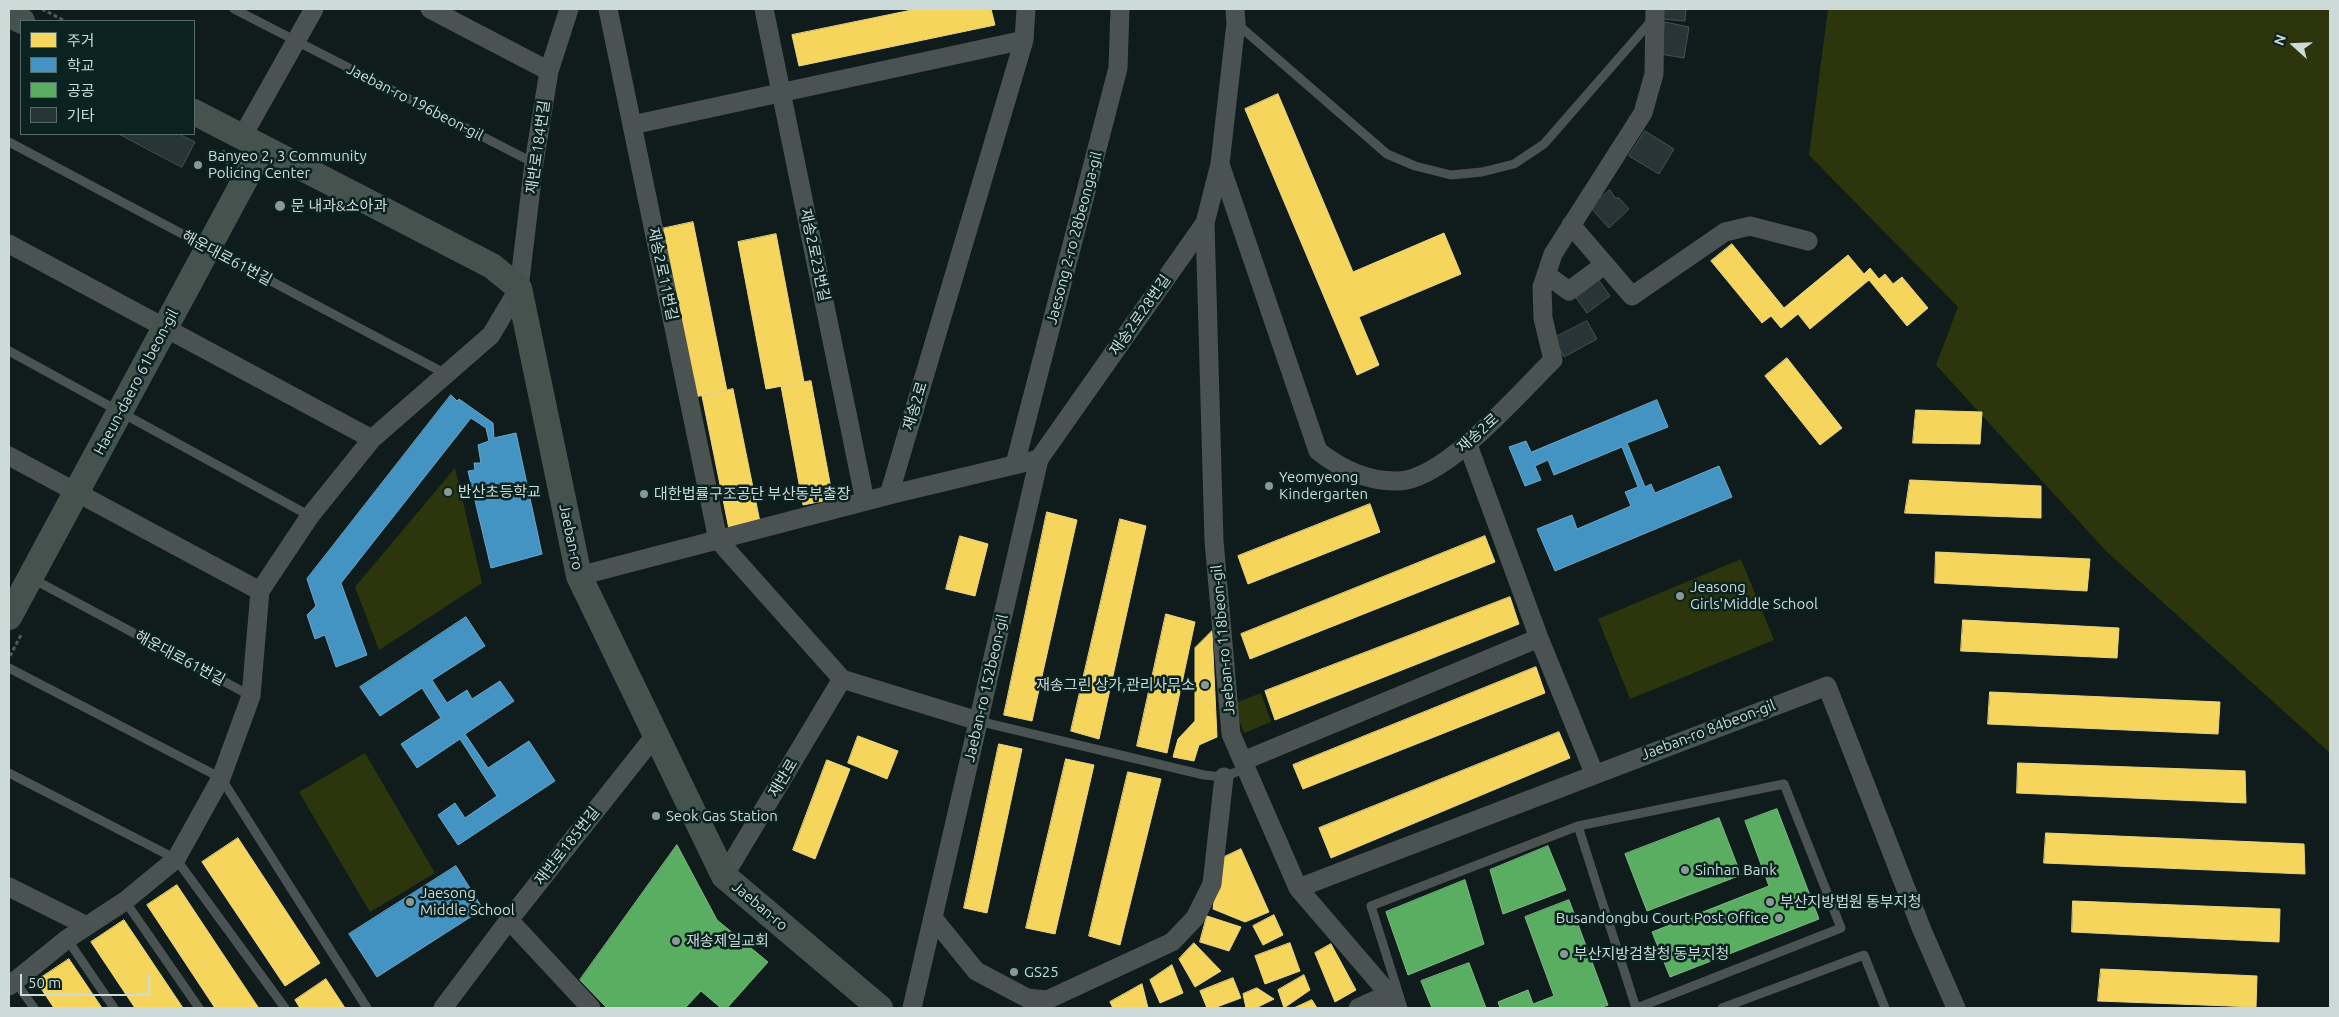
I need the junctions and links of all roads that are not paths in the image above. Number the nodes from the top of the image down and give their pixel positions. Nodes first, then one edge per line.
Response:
1 (234, 9) edge
2 (314, 9) edge
3 (430, 9) edge
4 (569, 9) edge
5 (608, 9) edge
6 (764, 9) edge
7 (1026, 9) edge
8 (1120, 9) edge
9 (1655, 13) edge
10 (9, 14) edge
11 (1235, 16) edge
12 (20, 20) edge
13 (1024, 40) junction
14 (296, 41) junction
15 (549, 71) junction
16 (781, 93) junction
17 (195, 113) edge
18 (632, 125) junction
19 (9, 142) edge
20 (252, 142) junction
21 (534, 163) junction
22 (1220, 164) junction
23 (1204, 223) junction
24 (1572, 225) junction
25 (1808, 241) dead end
26 (9, 244) edge
27 (208, 248) junction
28 (1604, 265) junction
29 (1547, 275) junction
30 (519, 288) junction
31 (165, 328) junction
32 (9, 351) edge
33 (446, 374) junction
34 (120, 412) junction
35 (372, 439) junction
36 (1468, 444) junction
37 (9, 456) edge
38 (1039, 459) junction
39 (1015, 464) junction
40 (76, 492) junction
41 (889, 495) junction
42 (865, 501) junction
43 (310, 516) junction
44 (718, 540) junction
45 (578, 576) junction
46 (30, 578) junction
47 (260, 591) junction
48 (17, 622) edge
49 (1539, 638) junction
50 (9, 668) edge
51 (842, 679) junction
52 (251, 696) junction
53 (978, 721) junction
54 (657, 734) junction
55 (1244, 764) junction
56 (9, 773) edge
57 (1594, 773) junction
58 (1224, 777) junction
59 (221, 778) junction
60 (1578, 826) junction
61 (176, 859) junction
62 (724, 876) junction
63 (9, 886) edge
64 (1298, 888) junction
65 (125, 901) junction
66 (933, 918) junction
67 (509, 920) junction
68 (87, 926) junction
69 (67, 939) junction
70 (12, 983) edge
71 (1390, 1001) edge
72 (34, 1008) edge
73 (114, 1008) edge
74 (199, 1008) edge
75 (284, 1008) edge
76 (367, 1008) edge
77 (443, 1008) edge
78 (591, 1008) edge
79 (880, 1008) edge
80 (912, 1008) edge
81 (1358, 1008) edge
82 (1403, 1008) edge
83 (1637, 1008) edge
84 (1722, 1008) edge
85 (1885, 1008) edge
86 (1956, 1008) edge

1 - 14 lane, Jaeban-ro 196beon-gil
2 - 14 street
3 - 15 street
4 - 15 street, 재반로184번길
5 - 18 street, 재송2로11번길
6 - 16 street, 재송2로23번길
7 - 13 street, 재송2로
8 - 39 street, Jaesong 2-ro 28beonga-gil
9 - 11 lane
9 - 24 street, 재송2로
10 - 12 main road
11 - 22 street, 재송2로28번길
13 - 16 street
13 - 41 street, 재송2로
14 - 20 street
14 - 21 lane, Jaeban-ro 196beon-gil
15 - 21 street, 재반로184번길
16 - 18 street
16 - 42 street, 재송2로23번길
17 - 20 main road
18 - 44 street, 재송2로11번길
19 - 27 lane, 해운대로61번길
20 - 27 main road, Haeun-daero 61beon-gil
20 - 30 main road
21 - 30 street, 재반로184번길
22 - 23 street, 재송2로28번길
22 - 36 street, 재송2로
23 - 38 street, 재송2로28번길
23 - 55 street, Jaeban-ro 118beon-gil
24 - 28 street
24 - 29 street, 재송2로
25 - 28 street
26 - 31 street
27 - 31 main road, Haeun-daero 61beon-gil
27 - 33 lane, 해운대로61번길
28 - 29 street
29 - 36 street, 재송2로
30 - 33 street
30 - 45 main road, Jaeban-ro
31 - 34 main road, Haeun-daero 61beon-gil
31 - 35 street
32 - 34 lane
33 - 35 street
34 - 40 main road, Haeun-daero 61beon-gil
34 - 43 lane
35 - 43 street
36 - 49 street
37 - 40 street
38 - 39 street
38 - 53 street, Jaeban-ro 152beon-gil
39 - 41 street
40 - 46 main road, Haeun-daero 61beon-gil
40 - 47 street
41 - 42 street
42 - 44 street
43 - 47 street
44 - 45 street
44 - 51 street
45 - 54 main road, Jaeban-ro
46 - 48 main road, Haeun-daero 61beon-gil
46 - 52 lane, 해운대로61번길
47 - 52 street
49 - 55 street
49 - 57 street
50 - 59 lane
51 - 53 street
51 - 62 street, 재반로
52 - 59 street
53 - 58 lane
53 - 66 street, Jaeban-ro 152beon-gil
54 - 62 main road, Jaeban-ro
54 - 67 street, 재반로185번길
55 - 58 lane
55 - 64 street, Jaeban-ro 118beon-gil
56 - 61 lane
57 - 64 street
57 - 86 street, Jaeban-ro 84beon-gil
58 - 66 street
59 - 61 street
59 - 76 lane
60 - 82 lane
60 - 83 lane
60 - 83 lane
61 - 65 street
61 - 75 lane
62 - 79 main road, Jaeban-ro
63 - 68 street
64 - 71 street, Jaeban-ro 118beon-gil
65 - 68 street
65 - 74 lane
66 - 80 street, Jaeban-ro 152beon-gil
67 - 77 street, 재반로185번길
67 - 78 street
68 - 69 street
69 - 70 street
69 - 73 lane
70 - 72 lane
71 - 81 street
84 - 85 lane

